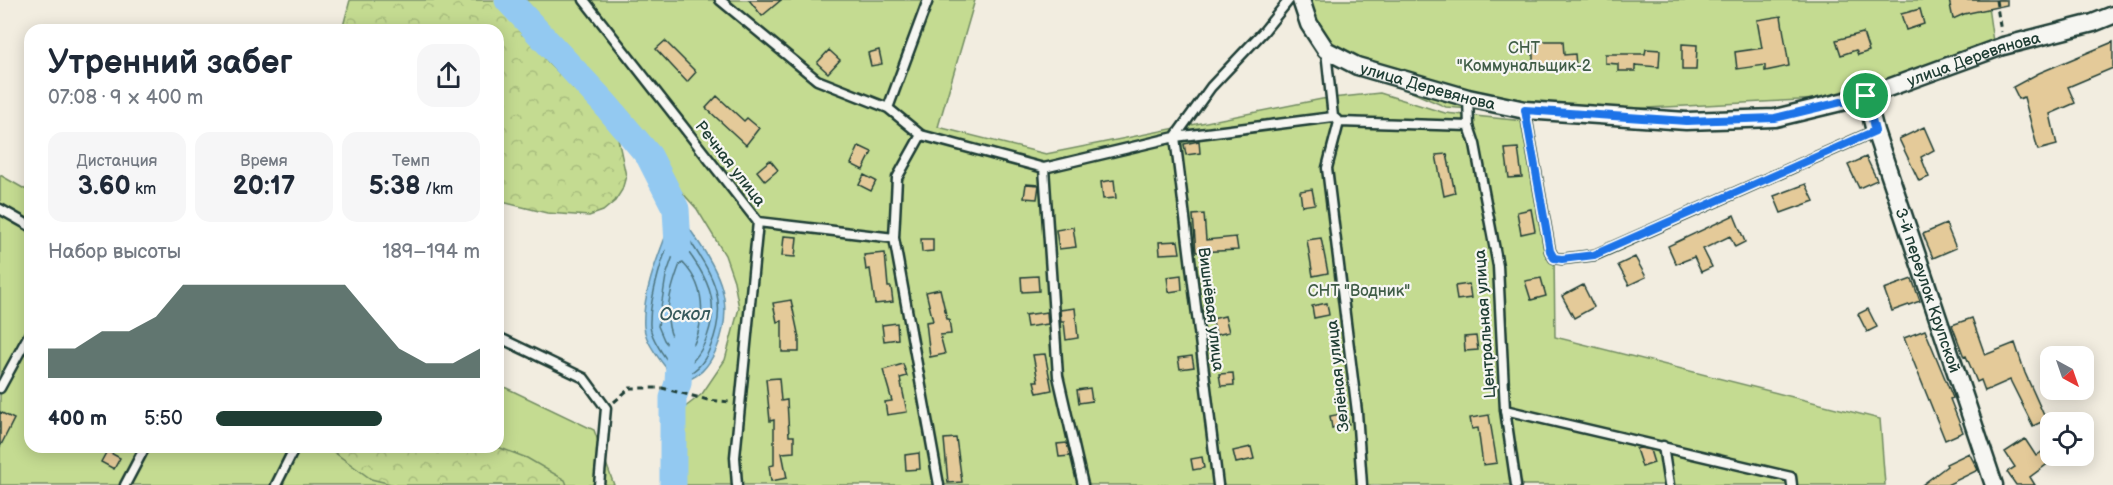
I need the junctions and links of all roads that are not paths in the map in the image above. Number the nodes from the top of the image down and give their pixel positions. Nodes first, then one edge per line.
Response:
1 (584, 0) edge
2 (720, 0) edge
3 (928, 0) edge
4 (1289, 0) edge
5 (1301, 0) edge
6 (2113, 15) edge
7 (1326, 50) junction
8 (1866, 96) junction
9 (1468, 98) junction
10 (888, 108) junction
11 (1525, 110) junction
12 (1336, 119) junction
13 (1469, 126) junction
14 (1875, 131) junction
15 (921, 135) junction
16 (1175, 137) junction
17 (1044, 168) junction
18 (0, 209) edge
19 (758, 222) junction
20 (24, 223) edge
21 (894, 238) junction
22 (504, 340) edge
23 (24, 344) edge
24 (0, 388) edge
25 (1505, 410) junction
26 (1663, 446) junction
27 (142, 453) edge
28 (292, 453) edge
29 (125, 485) edge
30 (276, 485) edge
31 (599, 485) edge
32 (737, 485) edge
33 (939, 485) edge
34 (1083, 485) edge
35 (1218, 485) edge
36 (1362, 485) edge
37 (1516, 485) edge
38 (1669, 485) edge
39 (1792, 485) edge
40 (1994, 485) edge

1 - 19 lane, Речная улица
2 - 10 lane
3 - 10 lane
4 - 16 lane
5 - 7 street
6 - 8 street, улица Деревянова
7 - 9 street, улица Деревянова
7 - 12 lane
8 - 11 street, улица Деревянова
8 - 14 street, 3-й переулок Крупской
9 - 11 street, улица Деревянова
9 - 13 lane, Центральная улица
10 - 15 lane
11 - 14 lane
12 - 13 lane
12 - 16 lane
12 - 36 lane, Зелёная улица
13 - 25 lane, Центральная улица
14 - 40 street, 3-й переулок Крупской
15 - 17 lane
15 - 21 lane
16 - 17 lane
16 - 35 lane, Вишнёвая улица
17 - 34 lane
18 - 20 lane
19 - 21 lane
19 - 32 lane, Речная улица
21 - 33 lane
22 - 31 lane
23 - 24 lane
25 - 26 lane
25 - 37 lane, Центральная улица
26 - 38 lane
26 - 39 lane
27 - 29 lane
28 - 30 lane

